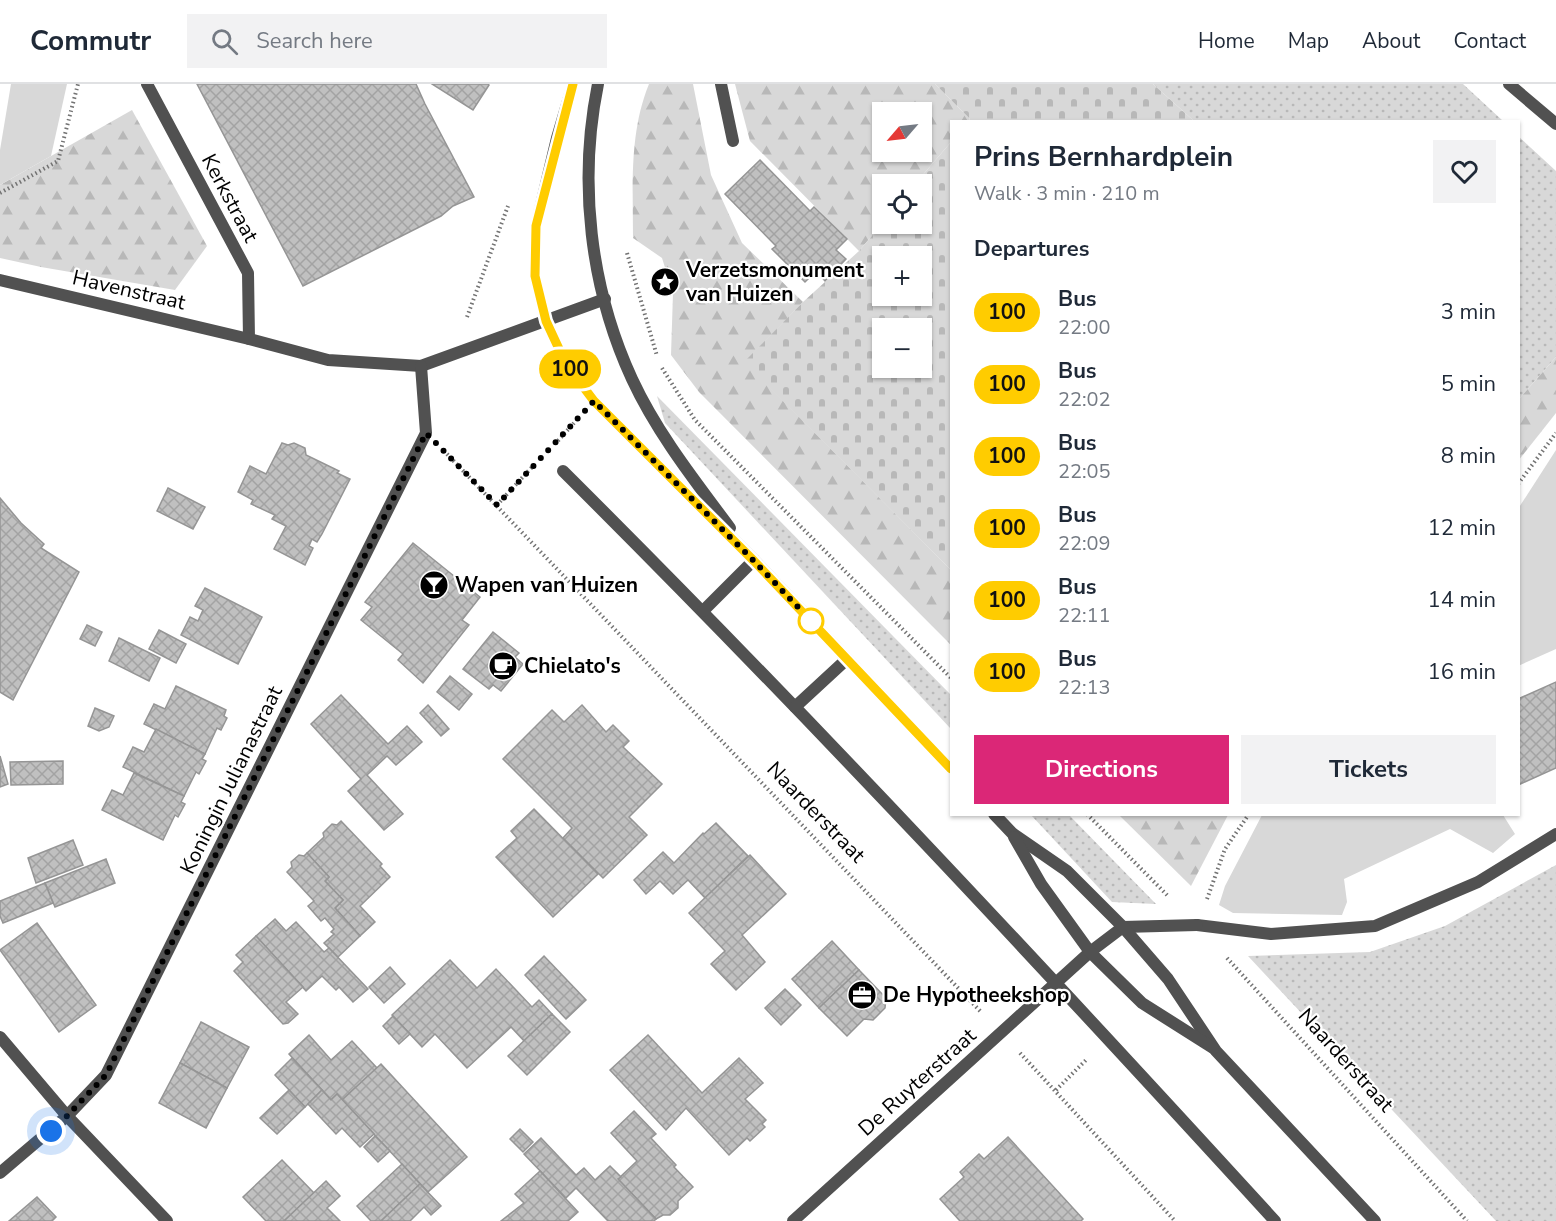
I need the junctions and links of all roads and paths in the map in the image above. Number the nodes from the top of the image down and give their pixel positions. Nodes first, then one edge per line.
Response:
1 (78, 84) edge
2 (147, 84) edge
3 (573, 84) edge
4 (598, 84) edge
5 (721, 84) edge
6 (1509, 84) edge
7 (1556, 124) edge
8 (733, 141) dead end
9 (0, 193) edge
10 (495, 241) dead end
11 (0, 280) edge
12 (636, 290) dead end
13 (605, 299) junction
14 (546, 321) junction
15 (249, 339) junction
16 (454, 353) junction
17 (422, 366) junction
18 (594, 401) junction
19 (426, 433) junction
20 (1556, 433) edge
21 (554, 445) dead end
22 (537, 462) dead end
23 (562, 471) dead end
24 (1520, 481) edge
25 (497, 505) junction
26 (754, 561) junction
27 (703, 611) junction
28 (847, 659) junction
29 (950, 677) edge
30 (795, 707) junction
31 (950, 768) edge
32 (996, 816) edge
33 (1089, 816) edge
34 (1249, 816) edge
35 (1012, 833) junction
36 (1556, 834) edge
37 (1197, 925) junction
38 (1123, 927) junction
39 (1090, 952) junction
40 (1057, 982) junction
41 (1001, 1033) junction
42 (0, 1037) edge
43 (1216, 1051) junction
44 (67, 1116) junction
45 (0, 1173) edge
46 (167, 1221) edge
47 (793, 1221) edge
48 (1175, 1221) edge
49 (1275, 1221) edge
50 (1375, 1221) edge
51 (1467, 1221) edge

1 - 9 path
2 - 15 street, Kerkstraat
3 - 14 street
4 - 13 street
5 - 8 street
6 - 7 street
10 - 16 path
11 - 15 street, Havenstraat
12 - 29 path
13 - 14 street
13 - 26 street
14 - 16 street
14 - 18 street
15 - 17 street, Havenstraat
16 - 17 street
17 - 19 street, Koningin Julianastraat
18 - 21 path
18 - 26 street
19 - 25 path, Naarderstraat
19 - 44 street, Koningin Julianastraat
20 - 24 path
22 - 25 path
23 - 27 street
25 - 41 path, Naarderstraat
26 - 27 street
26 - 28 street
27 - 30 street
28 - 30 street
28 - 31 street
30 - 40 street
32 - 35 street
33 - 37 path, Naarderstraat
34 - 37 path
35 - 38 street
35 - 39 street
36 - 37 street
37 - 38 street
37 - 51 path, Naarderstraat
38 - 39 street, De Ruyterstraat
38 - 43 street
39 - 40 street, De Ruyterstraat
39 - 43 street
40 - 41 street, De Ruyterstraat
40 - 49 street
41 - 47 street, De Ruyterstraat
41 - 48 path, Naarderstraat
42 - 44 street
43 - 50 street
44 - 45 street, Koningin Julianastraat
44 - 46 street

